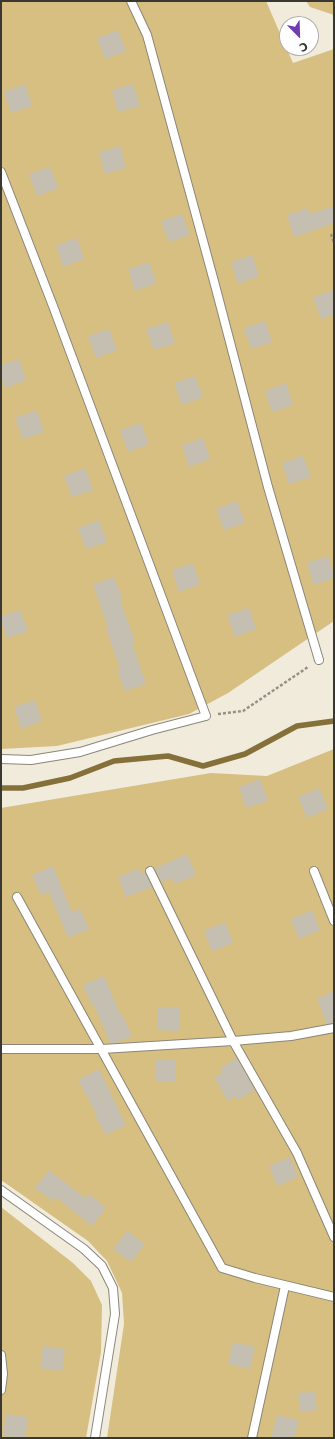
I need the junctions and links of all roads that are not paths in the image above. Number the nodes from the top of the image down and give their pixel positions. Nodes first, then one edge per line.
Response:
1 (131, 1) edge
2 (1, 172) edge
3 (319, 660) road end
4 (1, 759) edge
5 (314, 871) dead end
6 (150, 872) dead end
7 (17, 897) dead end
8 (334, 921) edge
9 (334, 1028) edge
10 (233, 1041) junction
11 (1, 1049) edge
12 (102, 1049) junction
13 (1, 1190) edge
14 (334, 1237) edge
15 (285, 1286) junction
16 (334, 1297) edge
17 (1, 1355) edge
18 (1, 1390) edge
19 (95, 1438) edge
20 (252, 1438) edge

1 - 3 lane
2 - 4 lane
5 - 8 lane
6 - 10 lane
7 - 12 lane
9 - 10 lane
10 - 12 lane
10 - 14 lane
11 - 12 lane
12 - 15 lane
13 - 19 lane
15 - 16 lane
15 - 20 lane
17 - 18 lane

